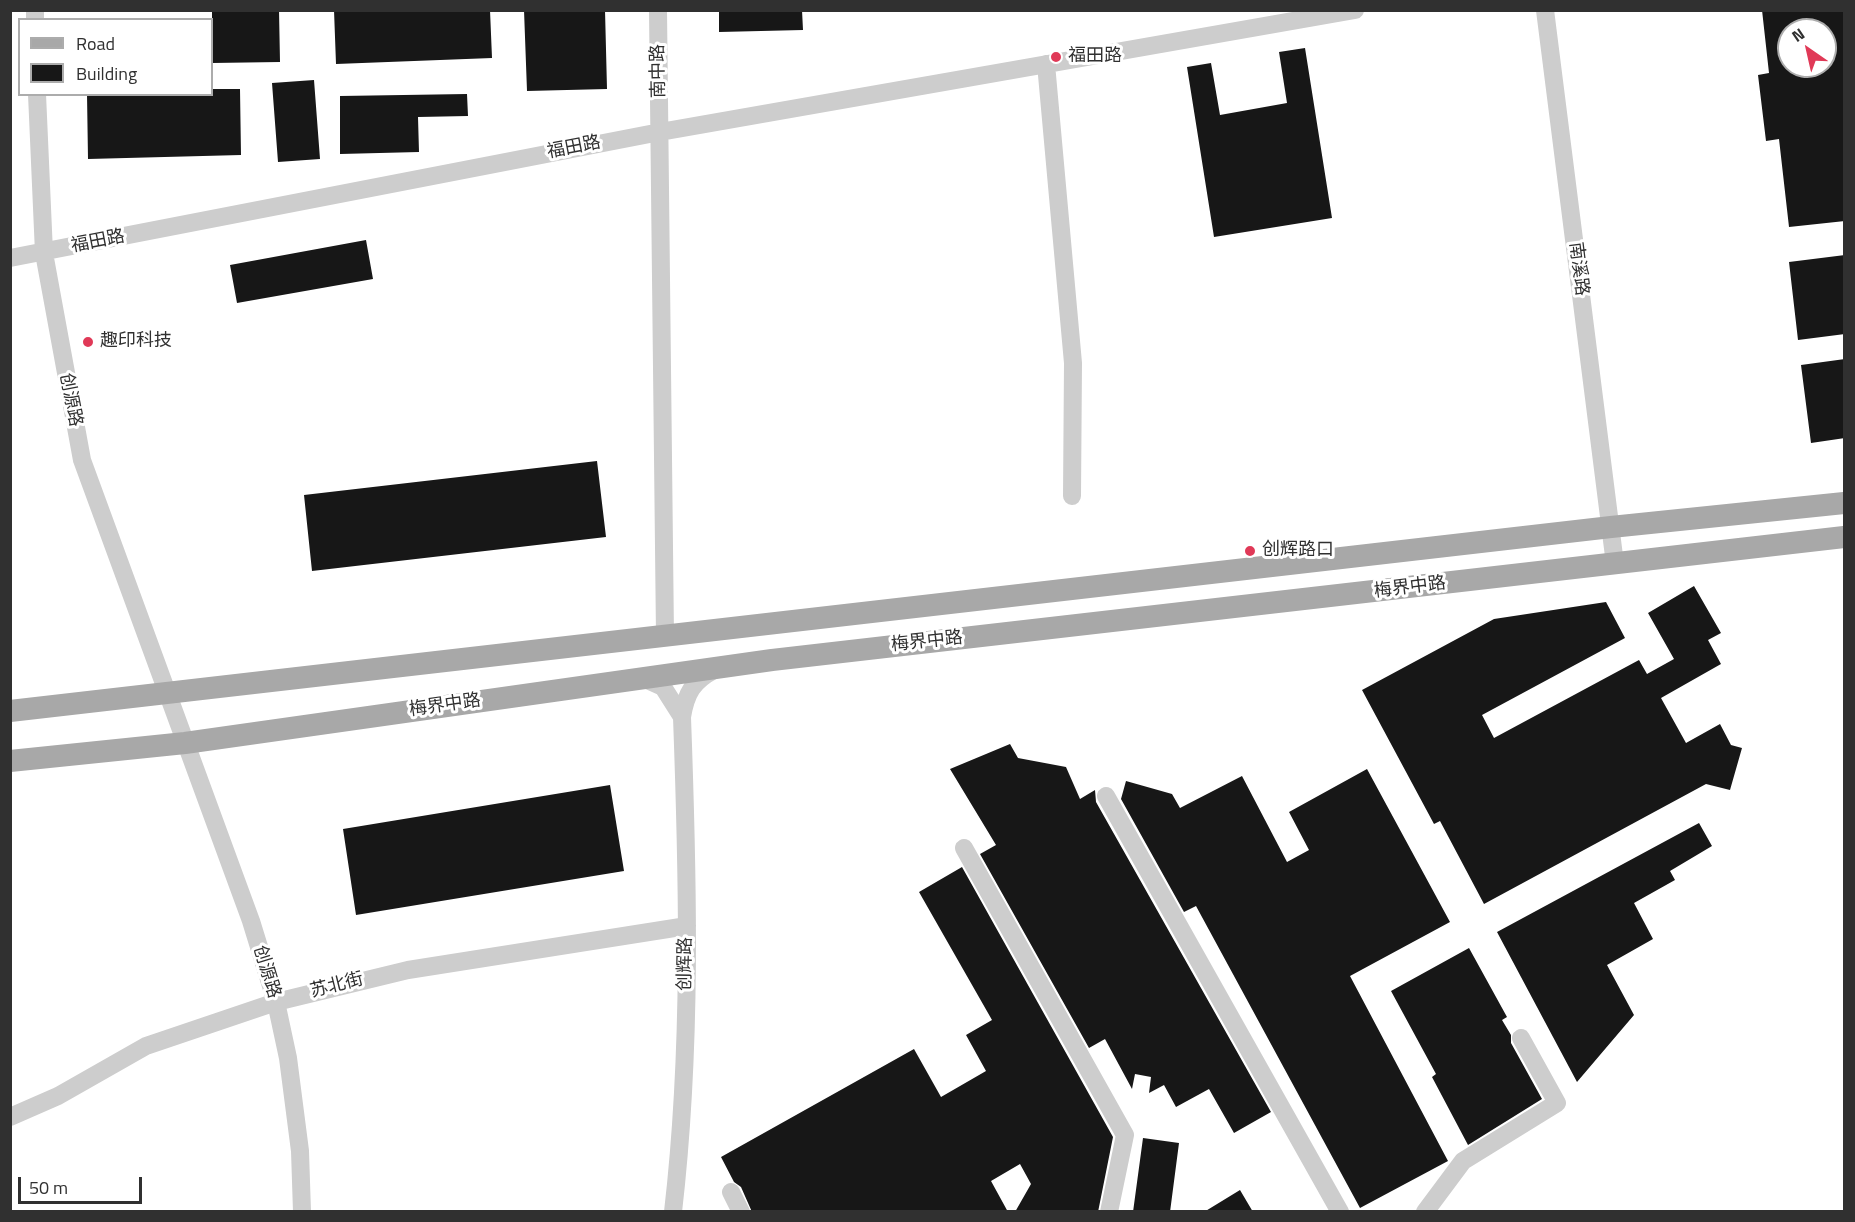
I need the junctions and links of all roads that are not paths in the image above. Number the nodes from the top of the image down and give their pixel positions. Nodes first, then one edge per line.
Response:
1 (658, 10) edge
2 (1355, 10) edge
3 (1545, 10) edge
4 (1046, 64) junction
5 (36, 96) edge
6 (660, 132) junction
7 (44, 253) junction
8 (10, 258) edge
9 (1072, 496) dead end
10 (1845, 503) edge
11 (1611, 527) junction
12 (1845, 537) edge
13 (1614, 564) junction
14 (665, 636) junction
15 (718, 667) junction
16 (644, 678) junction
17 (166, 693) junction
18 (10, 711) edge
19 (682, 717) junction
20 (185, 743) junction
21 (10, 761) edge
22 (1106, 796) dead end
23 (964, 848) dead end
24 (687, 927) junction
25 (276, 1002) junction
26 (1521, 1038) dead end
27 (10, 1118) edge
28 (731, 1192) dead end
29 (302, 1212) edge
30 (673, 1212) edge
31 (741, 1212) edge
32 (1109, 1212) edge
33 (1340, 1212) edge
34 (1425, 1212) edge

1 - 6 street, 南中路
2 - 4 street, 福田路
3 - 11 street, 南溪路
4 - 6 street, 福田路
4 - 9 street
5 - 7 street, 创源路
6 - 7 street, 福田路
6 - 14 street, 南中路
7 - 8 street, 福田路
7 - 17 street, 创源路
10 - 11 main road, 梅界中路
11 - 13 street, 南溪路
11 - 14 main road, 梅界中路
12 - 13 main road, 梅界中路
13 - 15 main road, 梅界中路
14 - 17 main road, 梅界中路
15 - 16 main road, 梅界中路
15 - 19 street
16 - 19 street
16 - 20 main road, 梅界中路
17 - 18 main road, 梅界中路
17 - 20 street, 创源路
19 - 24 street, 创辉路
20 - 21 main road, 梅界中路
20 - 25 street, 创源路
22 - 33 street
23 - 32 street
24 - 25 street, 苏北街
24 - 30 street, 创辉路
25 - 27 street, 苏北街
25 - 29 street, 创源路
26 - 34 street
28 - 31 street

